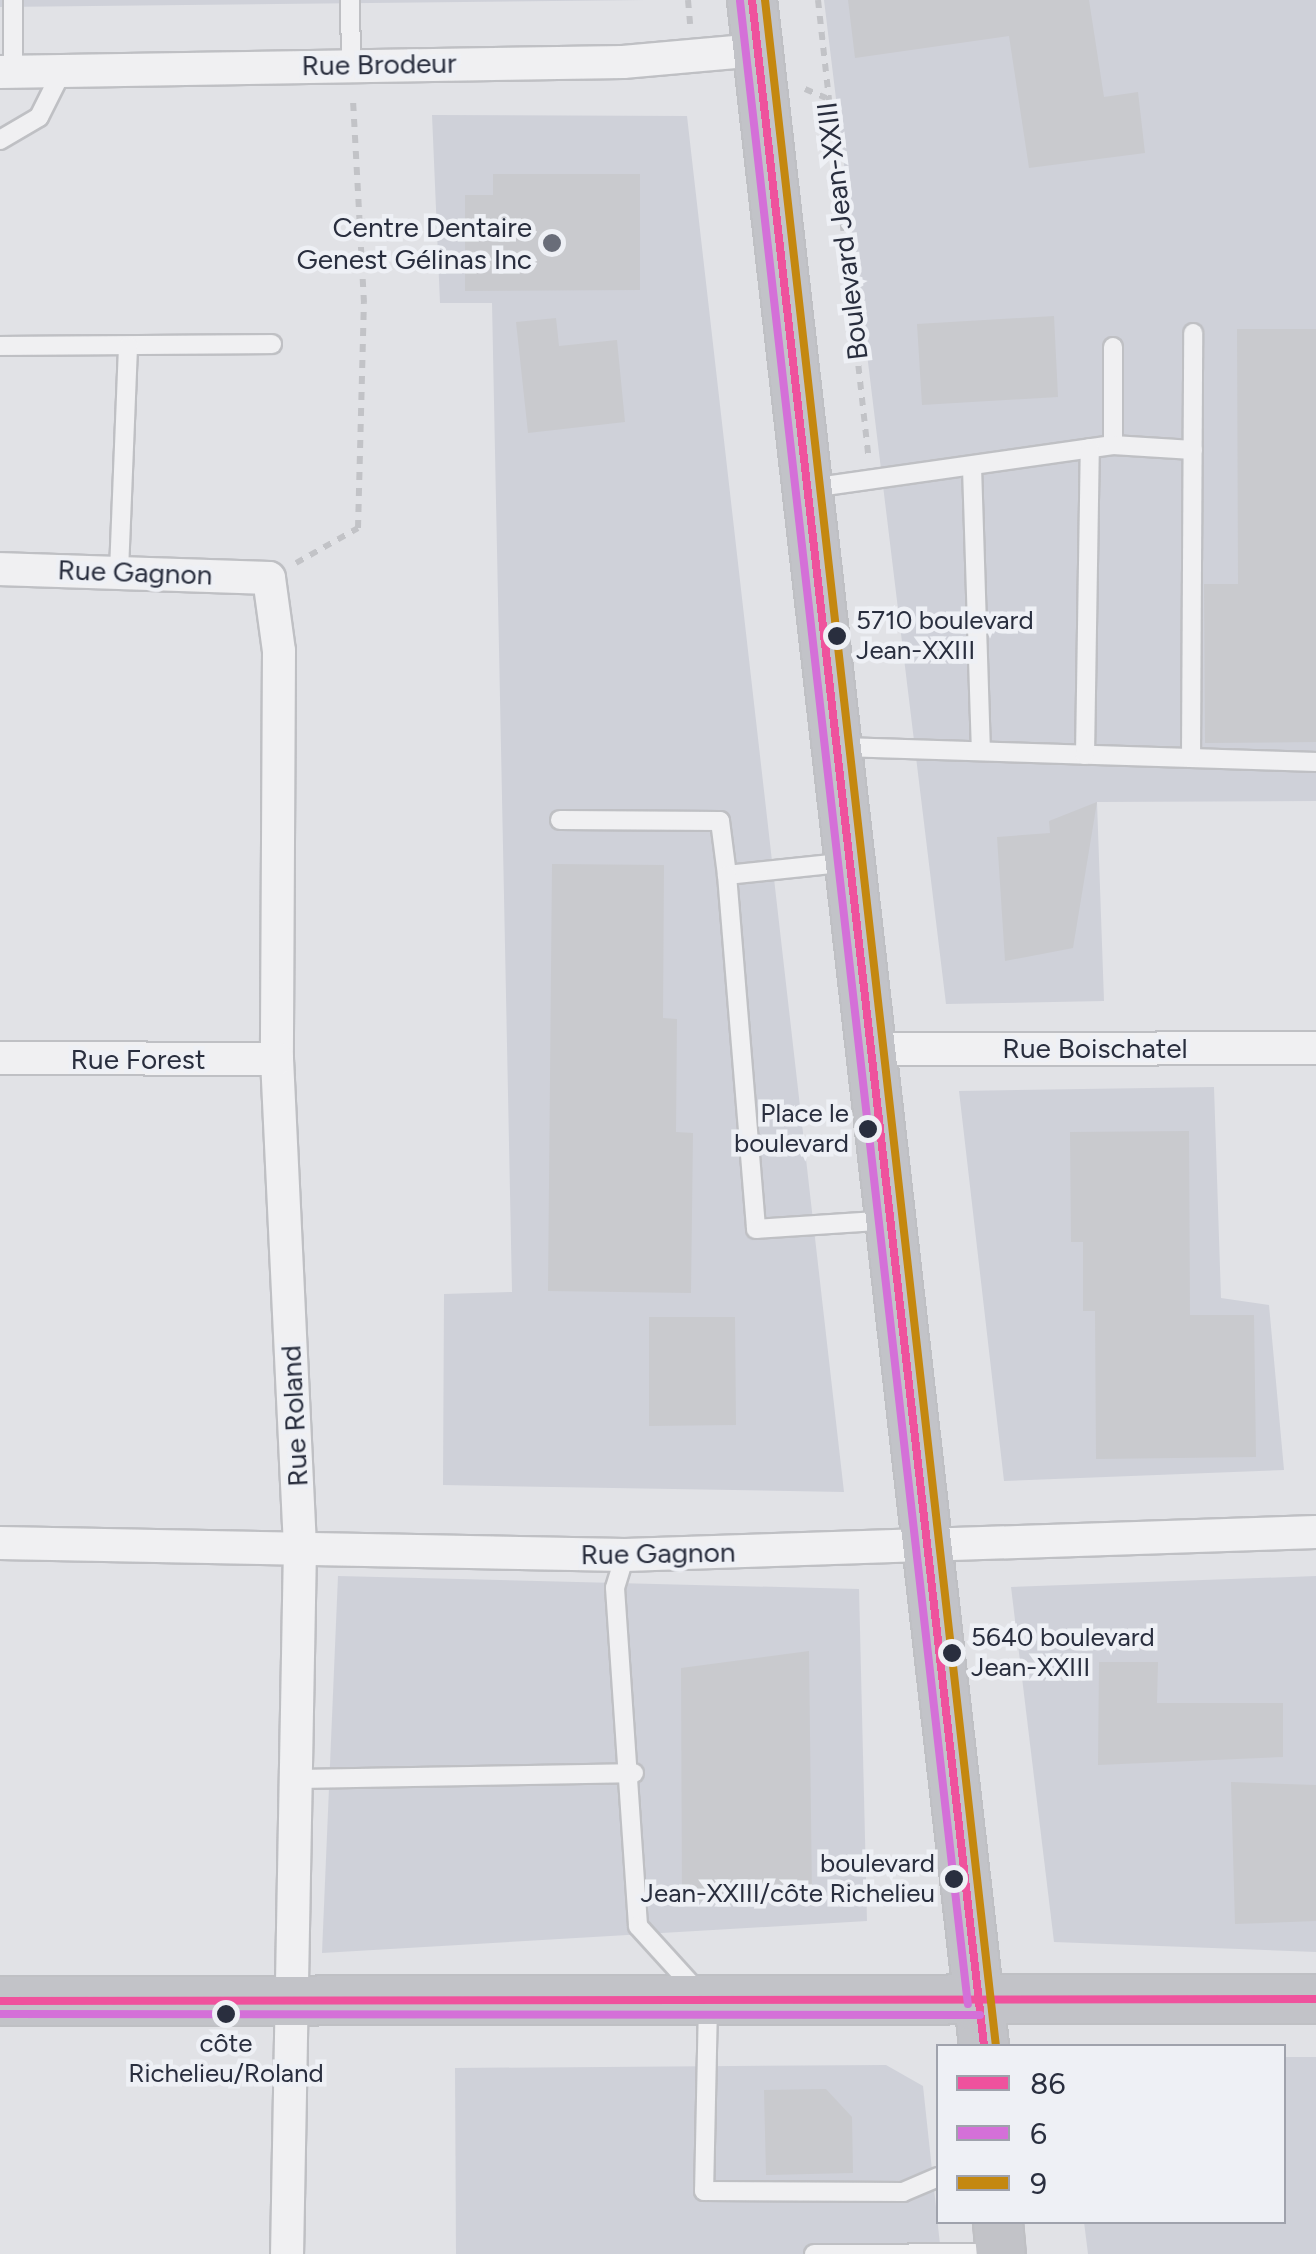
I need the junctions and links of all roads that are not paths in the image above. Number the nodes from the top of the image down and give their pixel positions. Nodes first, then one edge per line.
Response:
1 (13, 0) edge
2 (350, 0) edge
3 (752, 0) edge
4 (757, 50) junction
5 (350, 64) junction
6 (62, 71) junction
7 (7, 72) edge
8 (0, 140) edge
9 (1193, 332) dead end
10 (272, 344) dead end
11 (0, 346) edge
12 (128, 346) junction
13 (1113, 346) dead end
14 (1113, 445) junction
15 (1090, 448) junction
16 (1192, 450) junction
17 (972, 467) junction
18 (808, 488) junction
19 (0, 569) edge
20 (118, 571) junction
21 (269, 578) joint
22 (843, 747) junction
23 (980, 751) junction
24 (1085, 755) junction
25 (1191, 758) junction
26 (1316, 762) edge
27 (560, 820) dead end
28 (855, 861) junction
29 (727, 874) junction
30 (1316, 1048) edge
31 (874, 1049) junction
32 (0, 1058) edge
33 (277, 1059) junction
34 (892, 1220) junction
35 (1316, 1532) edge
36 (0, 1543) edge
37 (300, 1547) junction
38 (926, 1547) junction
39 (625, 1556) junction
40 (634, 1774) junction
41 (293, 1779) junction
42 (1316, 1999) edge
43 (289, 2000) junction
44 (0, 2001) edge
45 (708, 2003) junction
46 (982, 2025) edge
47 (936, 2178) edge
48 (998, 2224) edge
49 (287, 2254) edge
50 (814, 2254) edge
51 (1001, 2254) edge

1 - 7 lane
2 - 5 lane
3 - 4 street
4 - 5 street, Rue Brodeur
4 - 18 street
5 - 6 street, Rue Brodeur
6 - 7 street, Rue Brodeur
6 - 8 lane
9 - 16 lane
10 - 12 lane
11 - 12 lane
12 - 20 lane
13 - 14 lane
14 - 15 lane
14 - 16 lane
15 - 17 lane
15 - 24 lane
16 - 25 lane
17 - 18 lane
17 - 23 lane
18 - 22 street
19 - 20 street, Rue Gagnon
20 - 21 street, Rue Gagnon
21 - 33 street, Rue Roland
22 - 23 lane
22 - 28 street
23 - 24 lane
24 - 25 lane
25 - 26 lane
27 - 29 lane
28 - 29 lane
28 - 31 street
29 - 34 lane
30 - 31 street, Rue Boischatel
31 - 34 street
32 - 33 street, Rue Forest
33 - 37 street, Rue Roland
34 - 38 street
35 - 38 street, Rue Gagnon
36 - 37 street, Rue Gagnon
37 - 39 street, Rue Gagnon
37 - 41 street, Rue Roland
38 - 39 street, Rue Gagnon
38 - 46 street
39 - 40 lane
40 - 41 lane
40 - 45 lane
41 - 43 street, Rue Roland
42 - 46 street
43 - 44 street
43 - 45 street
43 - 49 street, Rue Roland
45 - 46 street
45 - 47 lane
48 - 51 street
50 - 51 lane

